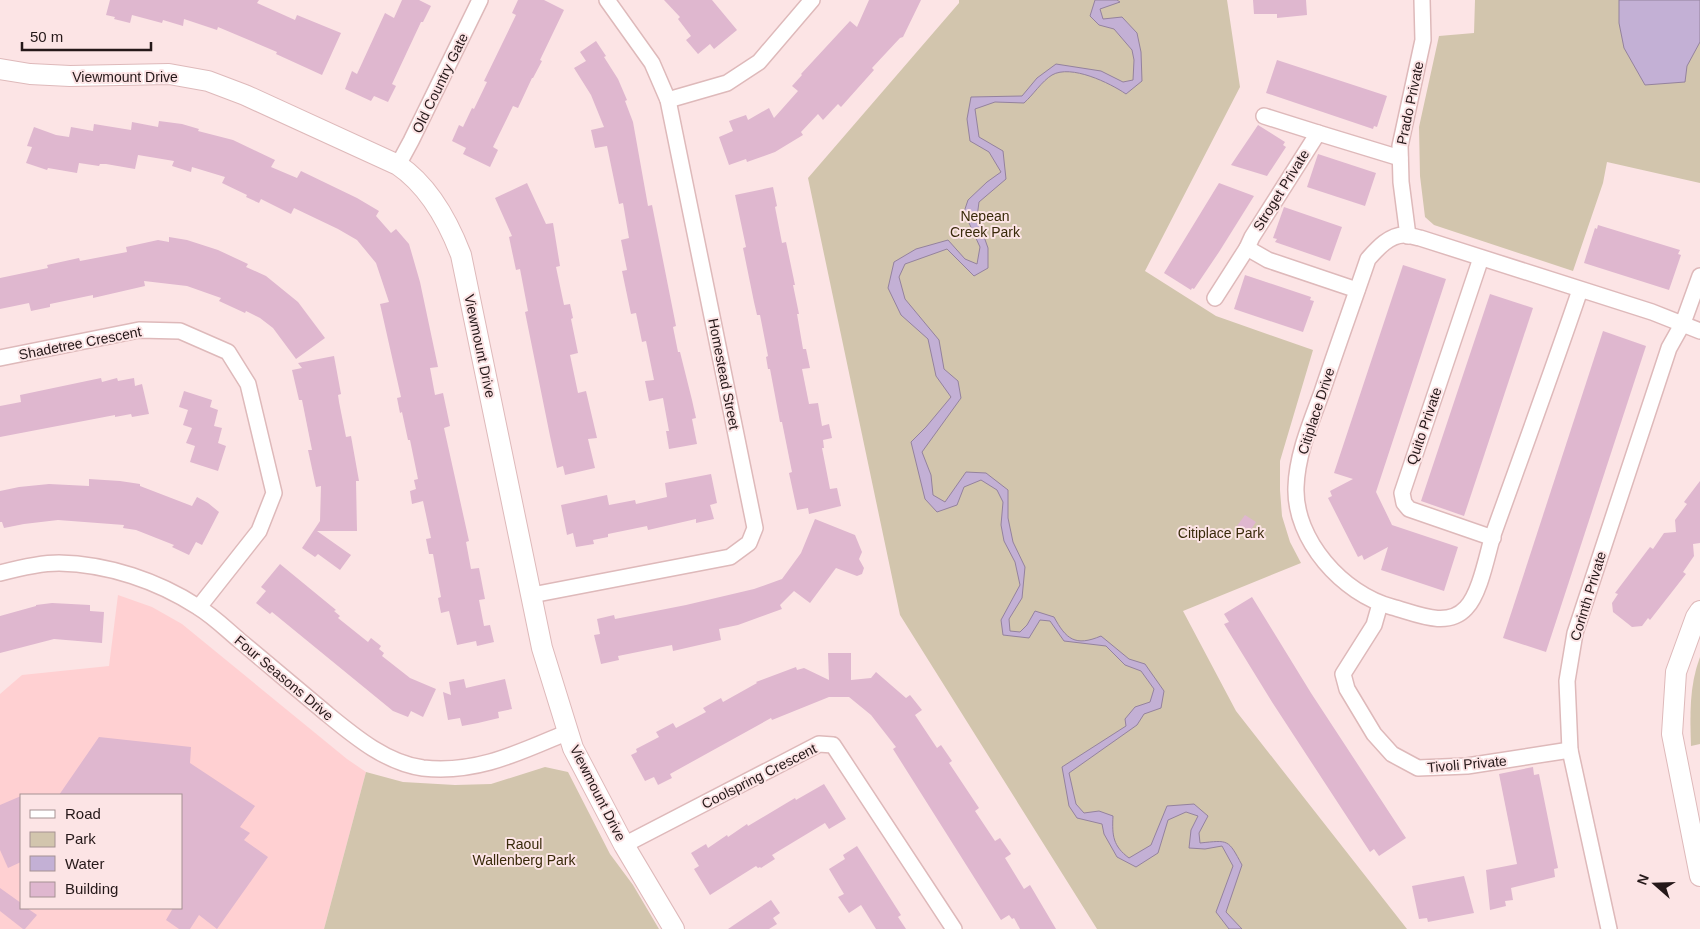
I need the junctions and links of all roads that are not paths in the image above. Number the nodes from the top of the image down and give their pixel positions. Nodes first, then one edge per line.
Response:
1 (480, 0) edge
2 (607, 0) edge
3 (812, 0) edge
4 (1422, 0) edge
5 (0, 69) edge
6 (668, 100) junction
7 (1264, 116) dead end
8 (1318, 132) junction
9 (1400, 158) junction
10 (398, 165) junction
11 (1408, 236) junction
12 (1247, 248) junction
13 (1481, 258) junction
14 (1700, 276) edge
15 (1357, 290) junction
16 (1580, 290) junction
17 (1215, 298) dead end
18 (1683, 323) junction
19 (1700, 331) edge
20 (0, 358) edge
21 (1493, 538) junction
22 (0, 573) edge
23 (532, 595) junction
24 (1380, 604) junction
25 (199, 607) junction
26 (1700, 612) edge
27 (568, 732) junction
28 (1570, 750) junction
29 (624, 845) junction
30 (1700, 876) edge
31 (674, 929) edge
32 (954, 929) edge
33 (1609, 929) edge

1 - 10 street, Old Country Gate
2 - 6 street, Homestead Street
3 - 6 street
4 - 9 street, Prado Private
5 - 10 street, Viewmount Drive
6 - 23 street, Homestead Street
7 - 8 street, Stroget Private
8 - 9 street, Stroget Private
8 - 12 street, Stroget Private
9 - 11 street, Prado Private
10 - 23 street, Viewmount Drive
11 - 13 street
11 - 15 street, Citiplace Drive
12 - 15 street
12 - 17 street, Stroget Private
13 - 16 street
13 - 21 street, Quito Private
14 - 18 street, Corinth Private
15 - 24 street, Citiplace Drive
16 - 18 street
16 - 21 street, Citiplace Drive
18 - 19 street
18 - 28 street, Corinth Private
20 - 25 street, Shadetree Crescent
21 - 24 street, Citiplace Drive
22 - 25 street, Four Seasons Drive
23 - 27 street, Viewmount Drive
24 - 28 street, Tivoli Private
25 - 27 street, Four Seasons Drive
26 - 30 street
27 - 29 street, Viewmount Drive
28 - 33 street, Corinth Private
29 - 31 street, Viewmount Drive
29 - 32 street, Coolspring Crescent

